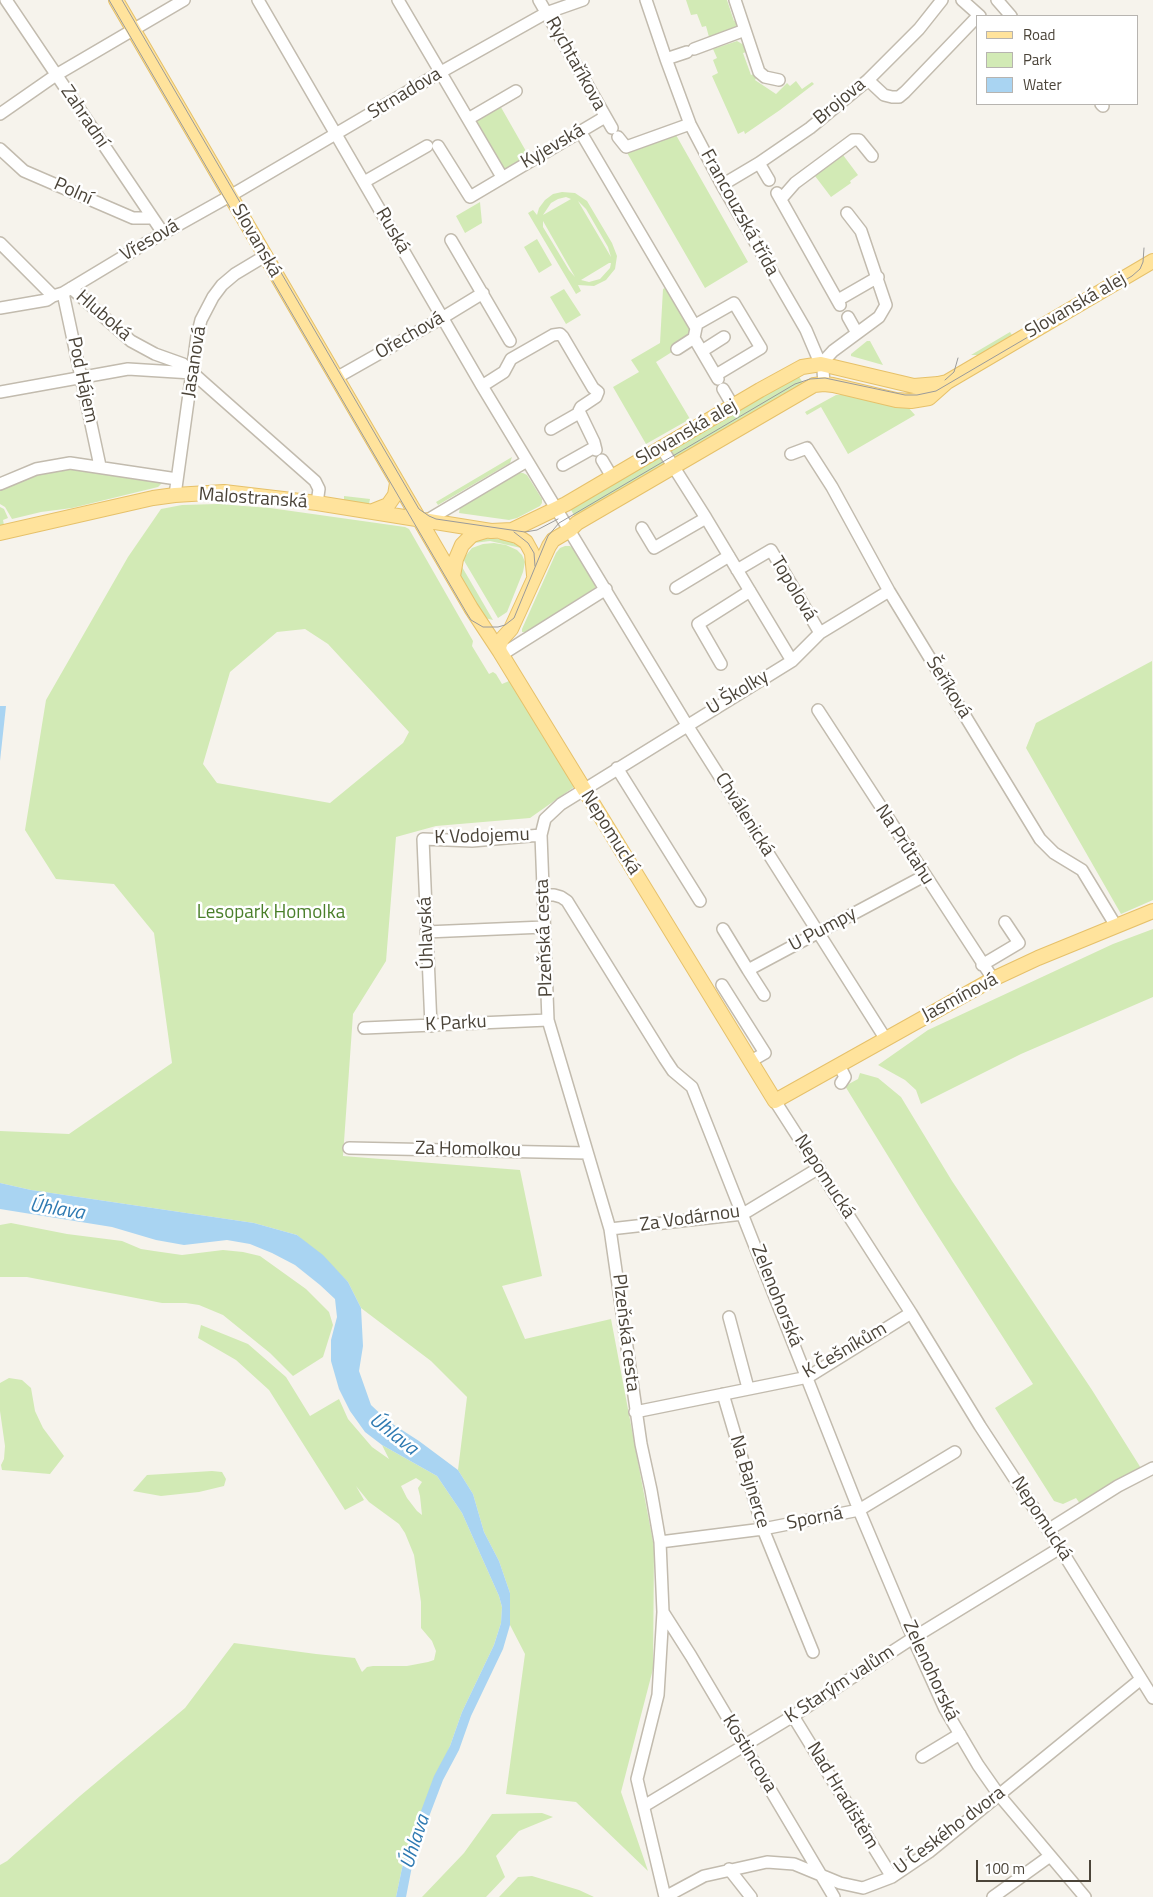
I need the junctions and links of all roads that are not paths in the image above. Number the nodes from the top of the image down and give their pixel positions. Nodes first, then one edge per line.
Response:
1 (6, 0) edge
2 (116, 0) edge
3 (184, 0) edge
4 (258, 0) edge
5 (398, 0) edge
6 (538, 0) edge
7 (583, 0) edge
8 (646, 0) edge
9 (736, 0) edge
10 (942, 0) edge
11 (962, 0) edge
12 (997, 0) edge
13 (546, 13) junction
14 (977, 15) edge
15 (1010, 15) edge
16 (976, 18) edge
17 (133, 30) junction
18 (745, 30) junction
19 (666, 59) junction
20 (441, 72) junction
21 (56, 75) junction
22 (779, 80) dead end
23 (868, 80) junction
24 (516, 91) dead end
25 (0, 114) edge
26 (605, 117) junction
27 (468, 119) junction
28 (690, 124) junction
29 (580, 131) junction
30 (336, 135) junction
31 (0, 150) edge
32 (872, 156) dead end
33 (758, 163) junction
34 (502, 178) junction
35 (769, 180) dead end
36 (364, 182) junction
37 (722, 185) junction
38 (230, 196) junction
39 (847, 213) dead end
40 (152, 218) junction
41 (163, 233) junction
42 (451, 240) dead end
43 (0, 243) edge
44 (265, 256) junction
45 (1153, 261) edge
46 (878, 277) junction
47 (62, 292) junction
48 (483, 293) junction
49 (0, 308) edge
50 (848, 317) dead end
51 (442, 318) junction
52 (696, 330) junction
53 (857, 333) junction
54 (724, 337) dead end
55 (510, 341) dead end
56 (677, 349) dead end
57 (702, 351) junction
58 (821, 364) junction
59 (192, 372) junction
60 (81, 377) junction
61 (336, 378) junction
62 (719, 381) junction
63 (947, 382) junction
64 (824, 384) junction
65 (482, 386) junction
66 (0, 392) edge
67 (733, 406) junction
68 (579, 413) junction
69 (551, 429) dead end
70 (662, 448) junction
71 (598, 452) junction
72 (792, 454) dead end
73 (527, 461) junction
74 (563, 465) dead end
75 (100, 466) junction
76 (673, 466) junction
77 (612, 477) junction
78 (177, 479) junction
79 (397, 483) junction
80 (0, 484) edge
81 (175, 495) junction
82 (317, 503) junction
83 (556, 509) junction
84 (365, 511) junction
85 (706, 518) junction
86 (422, 521) junction
87 (642, 528) dead end
88 (570, 530) junction
89 (495, 531) junction
90 (0, 533) edge
91 (729, 556) junction
92 (737, 570) junction
93 (452, 576) junction
94 (533, 582) junction
95 (676, 588) dead end
96 (606, 589) junction
97 (750, 590) junction
98 (888, 591) junction
99 (507, 633) junction
100 (820, 633) junction
101 (488, 634) junction
102 (501, 654) junction
103 (792, 661) junction
104 (721, 664) dead end
105 (818, 710) dead end
106 (686, 725) junction
107 (617, 768) junction
108 (584, 790) junction
109 (541, 835) junction
110 (423, 839) joint
111 (924, 876) junction
112 (544, 895) junction
113 (700, 901) dead end
114 (1153, 911) edge
115 (1005, 922) dead end
116 (1116, 926) junction
117 (544, 928) junction
118 (724, 929) dead end
119 (426, 932) junction
120 (819, 932) junction
121 (982, 964) junction
122 (748, 970) junction
123 (992, 979) junction
124 (722, 985) dead end
125 (764, 994) dead end
126 (548, 1020) junction
127 (431, 1026) junction
128 (364, 1028) dead end
129 (885, 1038) junction
130 (751, 1061) junction
131 (839, 1065) junction
132 (841, 1083) dead end
133 (776, 1101) junction
134 (349, 1148) dead end
135 (587, 1153) junction
136 (819, 1168) junction
137 (743, 1214) junction
138 (610, 1229) junction
139 (911, 1313) junction
140 (729, 1317) dead end
141 (808, 1377) junction
142 (748, 1388) junction
143 (722, 1394) junction
144 (636, 1412) junction
145 (954, 1452) dead end
146 (1153, 1468) edge
147 (860, 1510) junction
148 (763, 1529) junction
149 (1048, 1530) junction
150 (660, 1542) junction
151 (1060, 1548) junction
152 (663, 1612) junction
153 (913, 1638) junction
154 (813, 1652) dead end
155 (1141, 1679) junction
156 (1153, 1698) edge
157 (793, 1716) junction
158 (960, 1734) junction
159 (743, 1746) junction
160 (922, 1757) dead end
161 (999, 1795) junction
162 (644, 1806) junction
163 (1050, 1856) junction
164 (729, 1869) junction
165 (821, 1874) junction
166 (892, 1877) junction
167 (665, 1897) edge
168 (751, 1897) edge
169 (834, 1897) edge
170 (993, 1897) edge
171 (1085, 1897) edge

1 - 21 street, Zahradní
2 - 17 main road, Slovanská
3 - 17 street
4 - 30 street, Ruská
5 - 20 street, Kyjevská
6 - 13 street, Rychtaříkova
7 - 13 street, Strnadova
8 - 19 street, Francouzská třída
9 - 18 street
10 - 23 street, Brojova
11 - 14 street
12 - 15 street
13 - 20 street, Strnadova
13 - 26 street, Rychtaříkova
16 - 23 street
17 - 21 street
17 - 38 main road, Slovanská
18 - 19 street
18 - 22 street
19 - 28 street, Francouzská třída
20 - 27 street, Kyjevská
20 - 30 street, Strnadova
21 - 25 street
21 - 40 street, Zahradní
23 - 33 street, Brojova
24 - 27 street
26 - 28 street, Rychtaříkova
26 - 29 street, Kyjevská
27 - 34 street, Kyjevská
28 - 37 street, Francouzská třída
29 - 34 street, Kyjevská
29 - 52 street
30 - 36 street, Ruská
30 - 38 street, Strnadova
31 - 40 street, Polní
32 - 46 street, Brojova
33 - 35 street
33 - 37 street, Brojova
34 - 36 street, Kyjevská
36 - 51 street, Ruská
37 - 58 street, Francouzská třída
38 - 41 street, Vřesová
38 - 44 main road, Slovanská
39 - 46 street
40 - 41 street, Zahradní
41 - 47 street, Vřesová
42 - 48 street
43 - 47 street, Hluboká
44 - 59 street, Jasanová
44 - 61 main road, Slovanská
45 - 63 main road, Slovanská alej
46 - 53 street
47 - 49 street, Vřesová
47 - 59 street, Hluboká
47 - 60 street, Pod Hájem
48 - 51 street, Ořechová
48 - 55 street
50 - 53 street
51 - 61 street, Ořechová
51 - 65 street, Ruská
52 - 56 street
52 - 57 street
52 - 62 street
53 - 58 street
54 - 57 street
57 - 62 street
58 - 63 main road, Slovanská alej
58 - 64 street
58 - 67 main road, Slovanská alej
59 - 60 street, Hluboká
59 - 78 street, Jasanová
59 - 82 street, Hluboká
60 - 66 street, Hluboká
60 - 75 street, Pod Hájem
61 - 79 main road, Slovanská
62 - 67 street
63 - 64 main road, Slovanská alej
64 - 76 main road, Slovanská alej
65 - 68 street
65 - 73 street, Ruská
67 - 70 main road, Slovanská alej
68 - 69 street
68 - 71 street
70 - 76 street, Topolová
70 - 77 main road, Slovanská alej
71 - 74 street
71 - 77 street
72 - 98 street, Šeříková
73 - 83 street, Ruská
73 - 86 street
75 - 78 street, Malostranská
75 - 80 street, Malostranská
76 - 85 street, Topolová
76 - 88 main road, Slovanská alej
77 - 83 main road, Slovanská alej
78 - 81 street, Jasanová
79 - 84 main road
79 - 86 main road, Slovanská
81 - 82 main road, Malostranská
81 - 90 main road, Malostranská
82 - 84 main road, Malostranská
83 - 88 street, Ruská
83 - 89 main road, Slovanská alej
84 - 86 main road, Malostranská
85 - 87 street
85 - 91 street, Topolová
86 - 89 main road, Malostranská
86 - 93 main road, Slovanská
88 - 94 main road, Slovanská alej
88 - 96 street, Chválenická
89 - 93 main road
89 - 94 main road
91 - 92 street, Topolová
91 - 95 street
92 - 97 street, Topolová
92 - 100 street, Topolová
93 - 101 main road
94 - 99 main road
96 - 102 street
96 - 106 street, Chválenická
97 - 103 street, Topolová
97 - 104 street, Topolová
98 - 100 street, U Školky
98 - 116 street, Šeříková
99 - 101 main road
99 - 102 main road
100 - 103 street, U Školky
101 - 102 main road, Nepomucká
102 - 108 main road, Nepomucká
103 - 106 street, U Školky
105 - 111 street, Na Průtahu
106 - 107 street, U Školky
106 - 120 street, Chválenická
107 - 108 street, U Školky
107 - 113 street
108 - 109 street, Plzeňská cesta
108 - 130 main road, Nepomucká
109 - 110 street, K Vodojemu
109 - 112 street, Plzeňská cesta
110 - 119 street, Úhlavská
111 - 120 street, U Pumpy
111 - 121 street, Na Průtahu
112 - 117 street, Plzeňská cesta
112 - 137 street, Zelenohorská
114 - 116 main road, Jasmínová
115 - 121 street
116 - 123 main road, Jasmínová
117 - 119 street
117 - 126 street, Plzeňská cesta
118 - 122 street
119 - 127 street, Úhlavská
120 - 122 street, U Pumpy
120 - 129 street, Chválenická
121 - 123 street, Na Průtahu
122 - 125 street
123 - 129 main road, Jasmínová
124 - 130 street
126 - 127 street, K Parku
126 - 135 street, Plzeňská cesta
127 - 128 street, K Parku
129 - 131 main road, Jasmínová
130 - 133 main road, Nepomucká
131 - 132 street
131 - 133 main road, Jasmínová
133 - 136 street, Nepomucká
134 - 135 street, Za Homolkou
135 - 138 street, Plzeňská cesta
136 - 137 street, Za Vodárnou
136 - 139 street, Nepomucká
137 - 138 street, Za Vodárnou
137 - 141 street, Zelenohorská
138 - 144 street, Plzeňská cesta
139 - 141 street, K Češníkům
139 - 149 street, Nepomucká
140 - 142 street
141 - 142 street, K Češníkům
141 - 147 street, Zelenohorská
142 - 143 street, K Češníkům
143 - 144 street, K Češníkům
143 - 148 street, Na Bajnerce
144 - 150 street, Plzeňská cesta
145 - 147 street, Sporná
146 - 149 street
147 - 148 street, Sporná
147 - 153 street, Zelenohorská
148 - 150 street, Sporná
148 - 154 street, Na Bajnerce
149 - 151 street, Nepomucká
150 - 152 street, Plzeňská cesta
151 - 153 street, K Starým valům
151 - 155 street, Nepomucká
152 - 159 street, Kostincova
152 - 162 street, Plzeňská cesta
153 - 157 street, K Starým valům
153 - 158 street, Zelenohorská
155 - 156 street, Nepomucká
155 - 161 street, U Českého dvora
157 - 159 street, K Starým valům
157 - 166 street, Nad Hradištěm
158 - 160 street, Zelenohorská
158 - 161 street, Zelenohorská
159 - 162 street, K Starým valům
159 - 165 street, Kostincova
161 - 163 street, Zelenohorská
161 - 166 street, U Českého dvora
162 - 167 street, Plzeňská cesta
163 - 170 street
163 - 171 street, Zelenohorská
164 - 165 street, U Českého dvora
164 - 167 street, U Českého dvora
164 - 168 street
165 - 166 street, U Českého dvora
165 - 169 street, Kostincova

